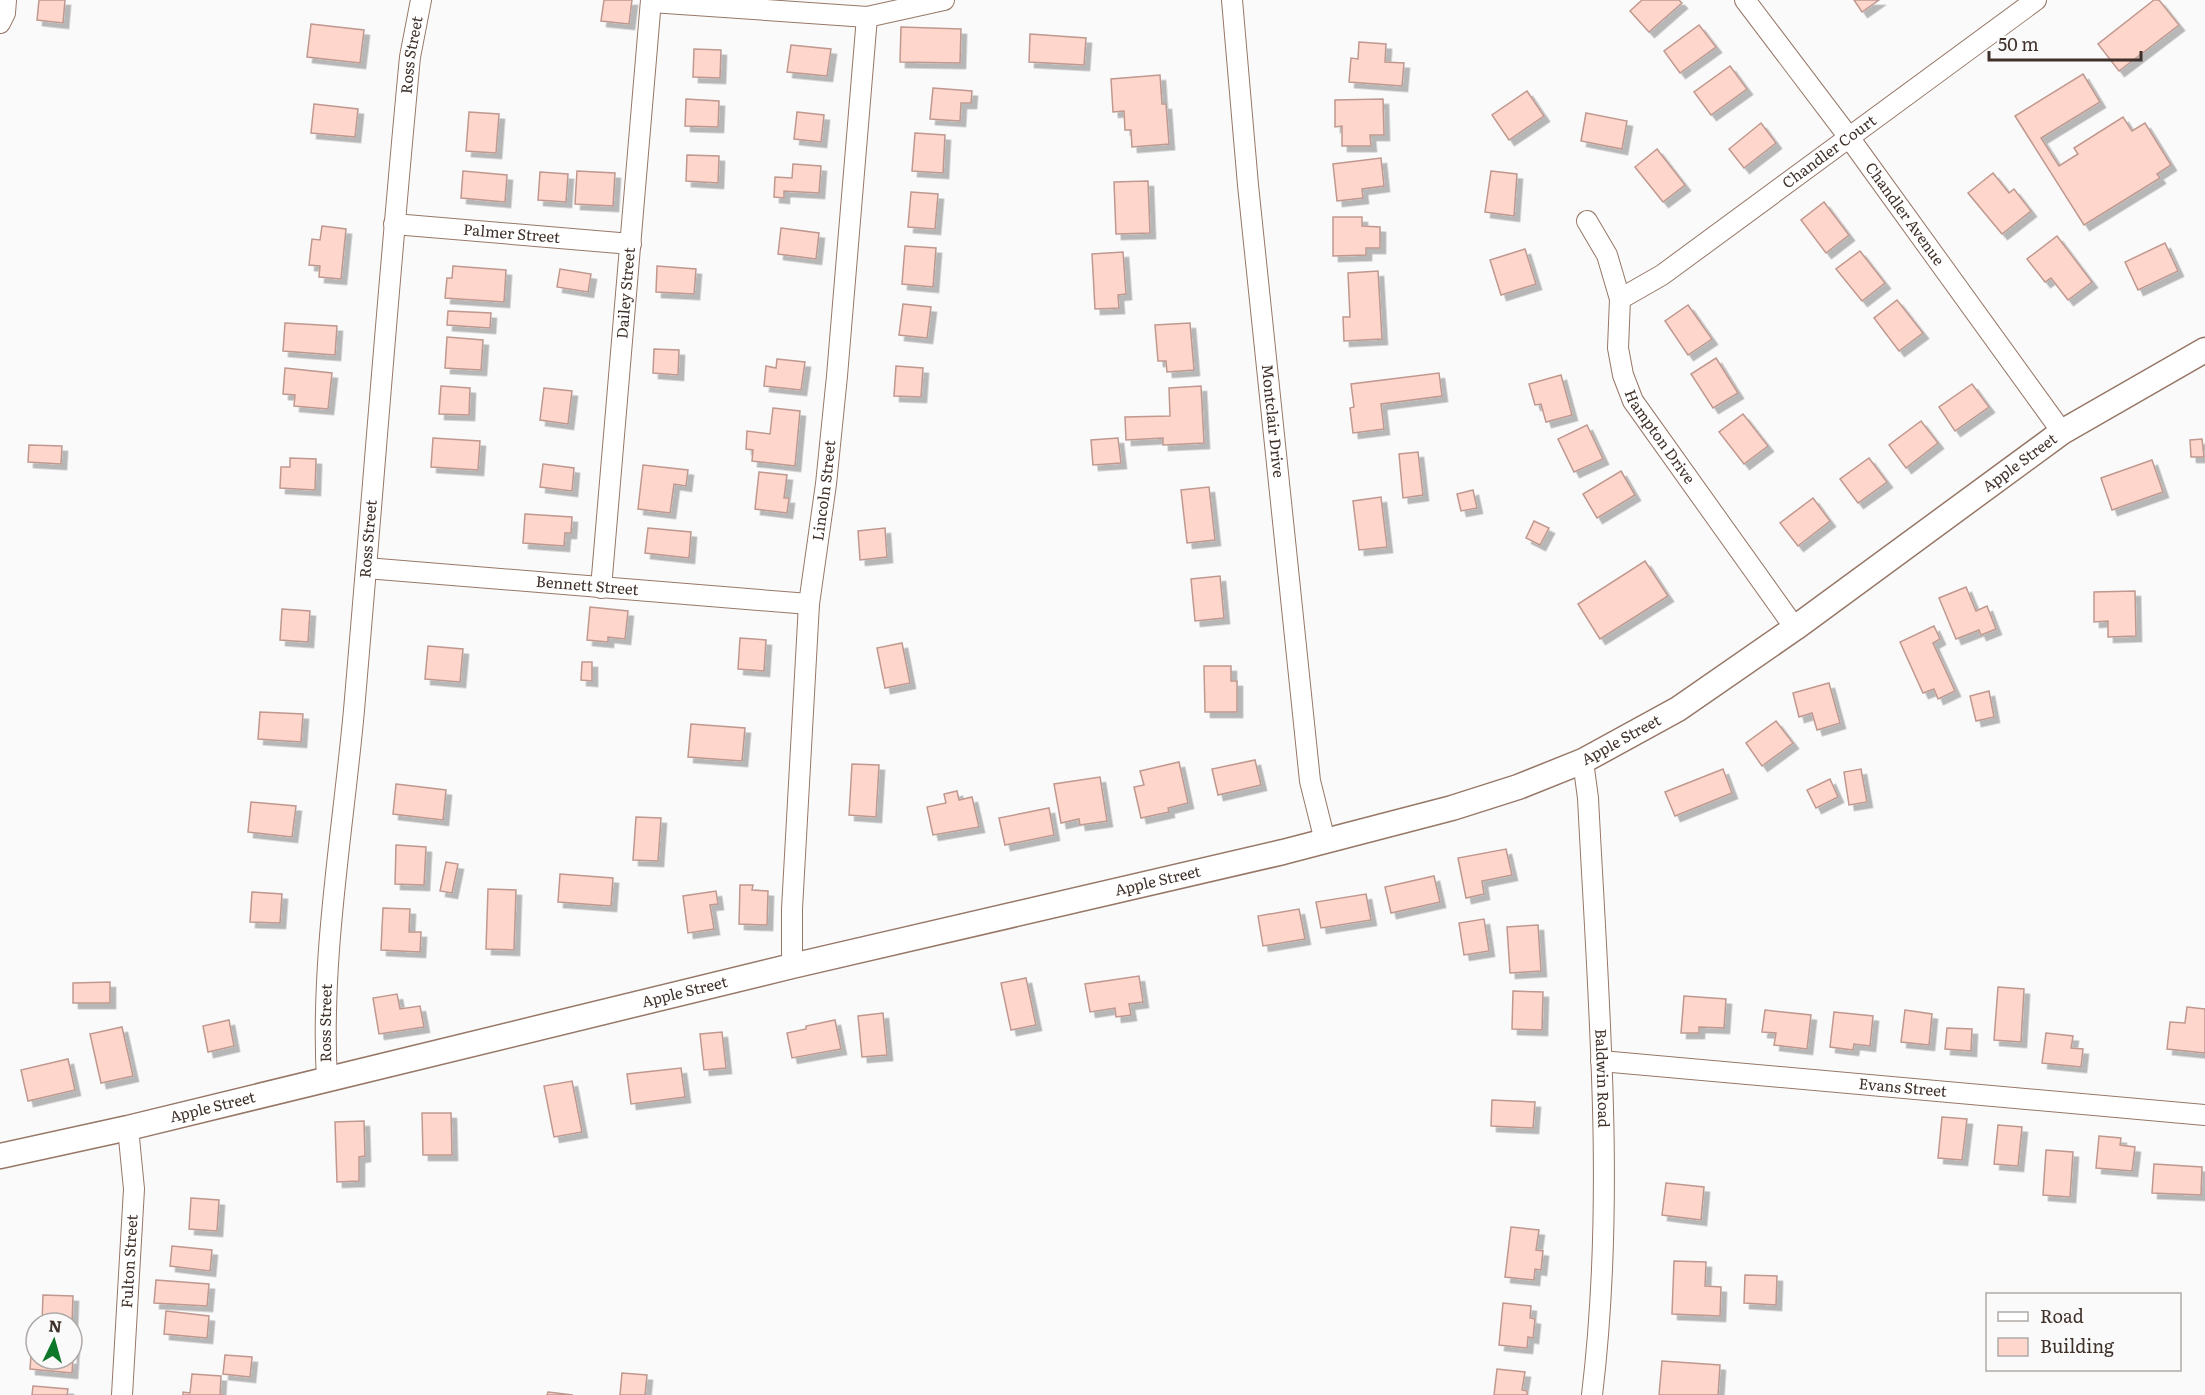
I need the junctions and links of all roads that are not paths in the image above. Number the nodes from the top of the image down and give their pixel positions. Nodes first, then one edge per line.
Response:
1 (6, 0) edge
2 (421, 0) edge
3 (944, 0) edge
4 (1232, 0) edge
5 (1745, 0) edge
6 (2036, 0) edge
7 (651, 1) edge
8 (867, 17) junction
9 (0, 23) edge
10 (1848, 136) junction
11 (1587, 221) dead end
12 (394, 224) junction
13 (631, 244) junction
14 (1620, 298) junction
15 (2205, 350) edge
16 (2062, 432) junction
17 (366, 568) junction
18 (601, 588) junction
19 (809, 604) junction
20 (1795, 628) junction
21 (1583, 761) junction
22 (1325, 841) junction
23 (792, 966) junction
24 (1601, 1061) junction
25 (327, 1080) junction
26 (2205, 1114) edge
27 (128, 1128) junction
28 (0, 1156) edge
29 (122, 1395) edge
30 (1592, 1395) edge

1 - 9 street
2 - 12 street, Ross Street
3 - 8 street
4 - 22 street, Montclair Drive
5 - 10 street, Chandler Avenue
6 - 10 street, Chandler Court
7 - 8 street
7 - 13 street, Dailey Street
8 - 19 street, Lincoln Street
10 - 14 street, Chandler Court
10 - 16 street, Chandler Avenue
11 - 14 street, Hampton Drive
12 - 13 street, Palmer Street
12 - 17 street, Ross Street
13 - 18 street, Dailey Street
14 - 20 street, Hampton Drive
15 - 16 street, Apple Street
16 - 20 street, Apple Street
17 - 18 street, Bennett Street
17 - 25 street, Ross Street
18 - 19 street, Bennett Street
19 - 23 street, Lincoln Street
20 - 21 street, Apple Street
21 - 22 street, Apple Street
21 - 24 street, Baldwin Road
22 - 23 street, Apple Street
23 - 25 street, Apple Street
24 - 26 street, Evans Street
24 - 30 street, Baldwin Road
25 - 27 street, Apple Street
27 - 28 street, Apple Street
27 - 29 street, Fulton Street

